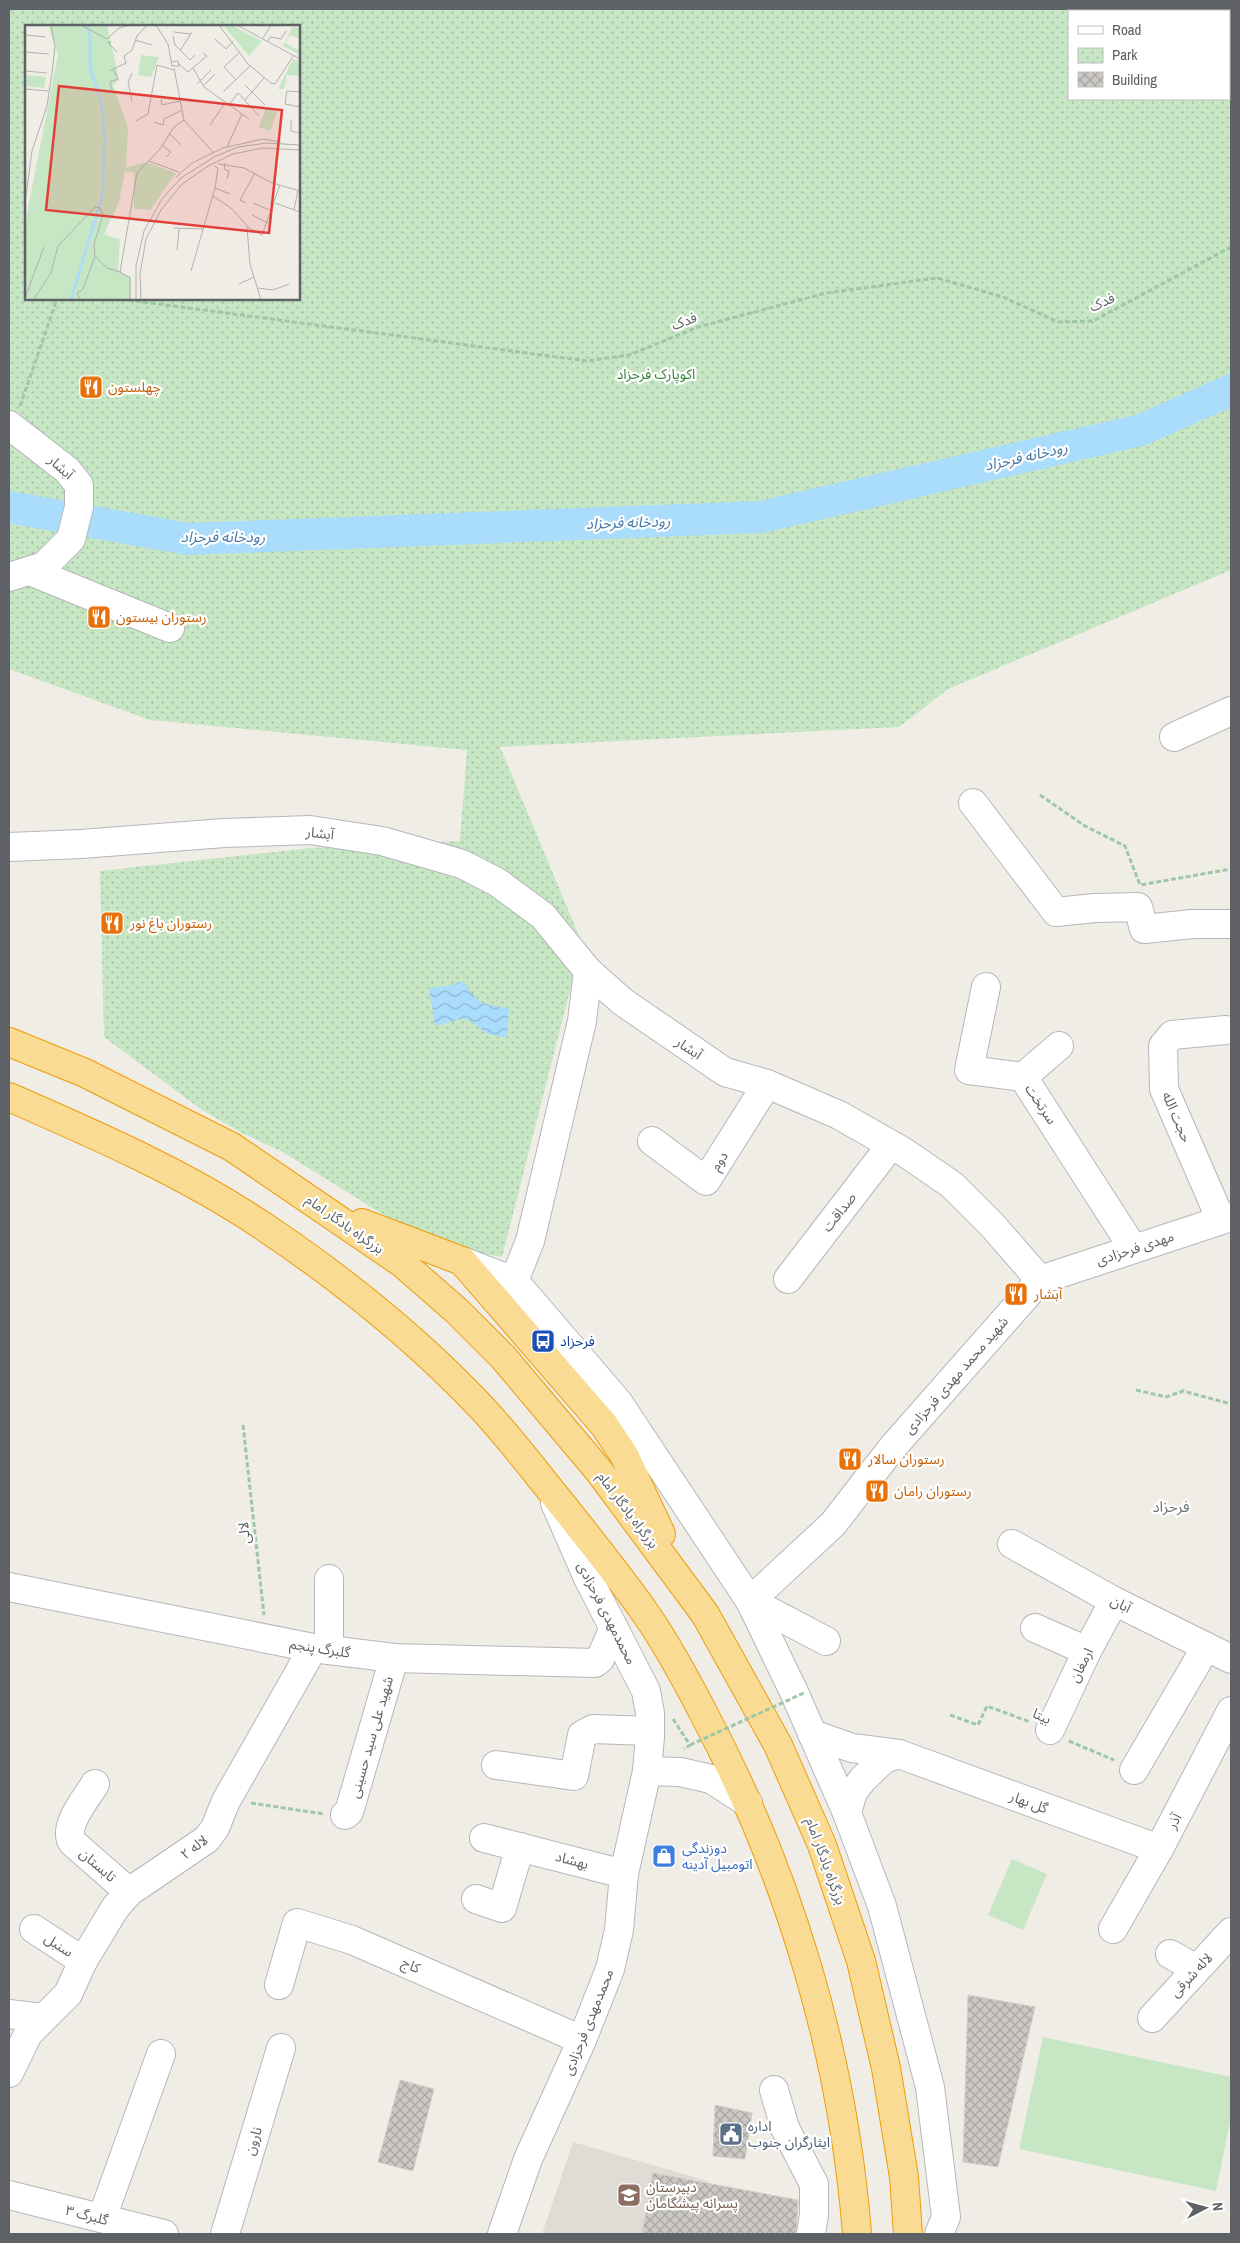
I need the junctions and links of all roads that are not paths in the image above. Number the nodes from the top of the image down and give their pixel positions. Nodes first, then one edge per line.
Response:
1 (11, 426) edge
2 (19, 574) edge
3 (170, 628) dead end
4 (1231, 711) edge
5 (1174, 737) dead end
6 (973, 803) dead end
7 (9, 847) edge
8 (1231, 924) edge
9 (588, 971) junction
10 (986, 987) dead end
11 (1226, 1030) dead end
12 (9, 1042) edge
13 (1059, 1046) dead end
14 (1023, 1077) junction
15 (767, 1084) junction
16 (9, 1097) edge
17 (652, 1141) dead end
18 (891, 1145) junction
19 (321, 1208) junction
20 (1226, 1218) edge
21 (1133, 1248) junction
22 (462, 1261) junction
23 (788, 1279) dead end
24 (1040, 1280) junction
25 (514, 1281) junction
26 (549, 1488) junction
27 (1012, 1544) dead end
28 (329, 1578) dead end
29 (9, 1587) edge
30 (686, 1588) junction
31 (750, 1601) junction
32 (1114, 1601) junction
33 (614, 1628) junction
34 (1035, 1628) dead end
35 (826, 1641) dead end
36 (1206, 1647) junction
37 (321, 1649) junction
38 (1087, 1651) junction
39 (394, 1658) junction
40 (1231, 1660) edge
41 (1231, 1711) edge
42 (1050, 1730) road end
43 (649, 1732) junction
44 (812, 1734) junction
45 (899, 1754) junction
46 (496, 1765) dead end
47 (1134, 1770) road end
48 (648, 1771) junction
49 (95, 1784) dead end
50 (748, 1803) junction
51 (847, 1813) junction
52 (344, 1815) road end
53 (484, 1838) dead end
54 (520, 1847) junction
55 (1159, 1850) junction
56 (624, 1874) junction
57 (130, 1892) junction
58 (476, 1899) dead end
59 (34, 1929) dead end
60 (1112, 1929) dead end
61 (1231, 1932) edge
62 (1170, 1954) dead end
63 (83, 1961) junction
64 (1196, 1969) junction
65 (280, 1985) dead end
66 (9, 2014) edge
67 (43, 2018) junction
68 (1152, 2018) dead end
69 (582, 2040) junction
70 (282, 2048) dead end
71 (162, 2054) dead end
72 (9, 2073) edge
73 (774, 2090) dead end
74 (9, 2195) edge
75 (102, 2218) junction
76 (164, 2234) edge
77 (225, 2234) edge
78 (502, 2234) edge
79 (811, 2234) edge
80 (857, 2234) edge
81 (908, 2234) edge
82 (939, 2234) edge

1 - 2 street, آبشار
2 - 3 street
4 - 5 street
6 - 8 street
7 - 9 street, آبشار
9 - 15 street, آبشار
9 - 25 street
10 - 14 street, سرتخت
11 - 20 street, حجت الله
12 - 19 highway, بزرگراه یادگار امام
13 - 14 street
14 - 21 street, سرتخت
15 - 17 street, دوم
15 - 18 street, آبشار
16 - 26 highway
18 - 23 street, صداقت
18 - 24 street, آبشار
19 - 22 highway
19 - 30 highway, بزرگراه یادگار امام
20 - 21 street, مهدی فرحزادی
21 - 24 street, مهدی فرحزادی
22 - 25 street
22 - 30 highway
24 - 31 street, شهید محمد مهدی فرحزادی
25 - 31 street
26 - 33 street, محمدمهدی فرحزادی
26 - 50 highway
27 - 32 street, آبان
28 - 37 street
29 - 37 street, گلبرگ پنجم
30 - 81 highway, بزرگراه یادگار امام
31 - 35 street
31 - 44 street
32 - 36 street, آبان
32 - 38 street, ارمغان
33 - 39 street, گلبرگ پنجم
33 - 43 street, محمدمهدی فرحزادی
34 - 38 street
36 - 40 street, آبان
36 - 47 street
37 - 39 street, گلبرگ پنجم
37 - 57 street, لاله ۲
38 - 42 street, ارمغان
39 - 52 street, شهید علی سید حسینی
41 - 55 street, آذر
43 - 46 street
43 - 48 street, محمدمهدی فرحزادی
44 - 45 street, گل بهار
44 - 51 street
45 - 51 street
45 - 55 street, گل بهار
48 - 50 street
48 - 56 street, محمدمهدی فرحزادی
49 - 57 street, تابستان
50 - 80 highway
51 - 82 street
53 - 54 street, بهشاد
54 - 56 street, بهشاد
54 - 58 street
55 - 60 street, آذر
56 - 69 street, محمدمهدی فرحزادی
57 - 63 street, لاله ۲
59 - 63 street, سنبل
61 - 64 street, لاله شرقی
62 - 64 street
63 - 67 street, لاله ۲
64 - 68 street, لاله شرقی
65 - 69 street, کاج
66 - 67 street
67 - 72 street, لاله ۲
69 - 78 street, محمدمهدی فرحزادی
70 - 77 street, نارون
71 - 75 street
73 - 79 street
74 - 75 street, گلبرگ ۳
75 - 76 street, گلبرگ ۳

